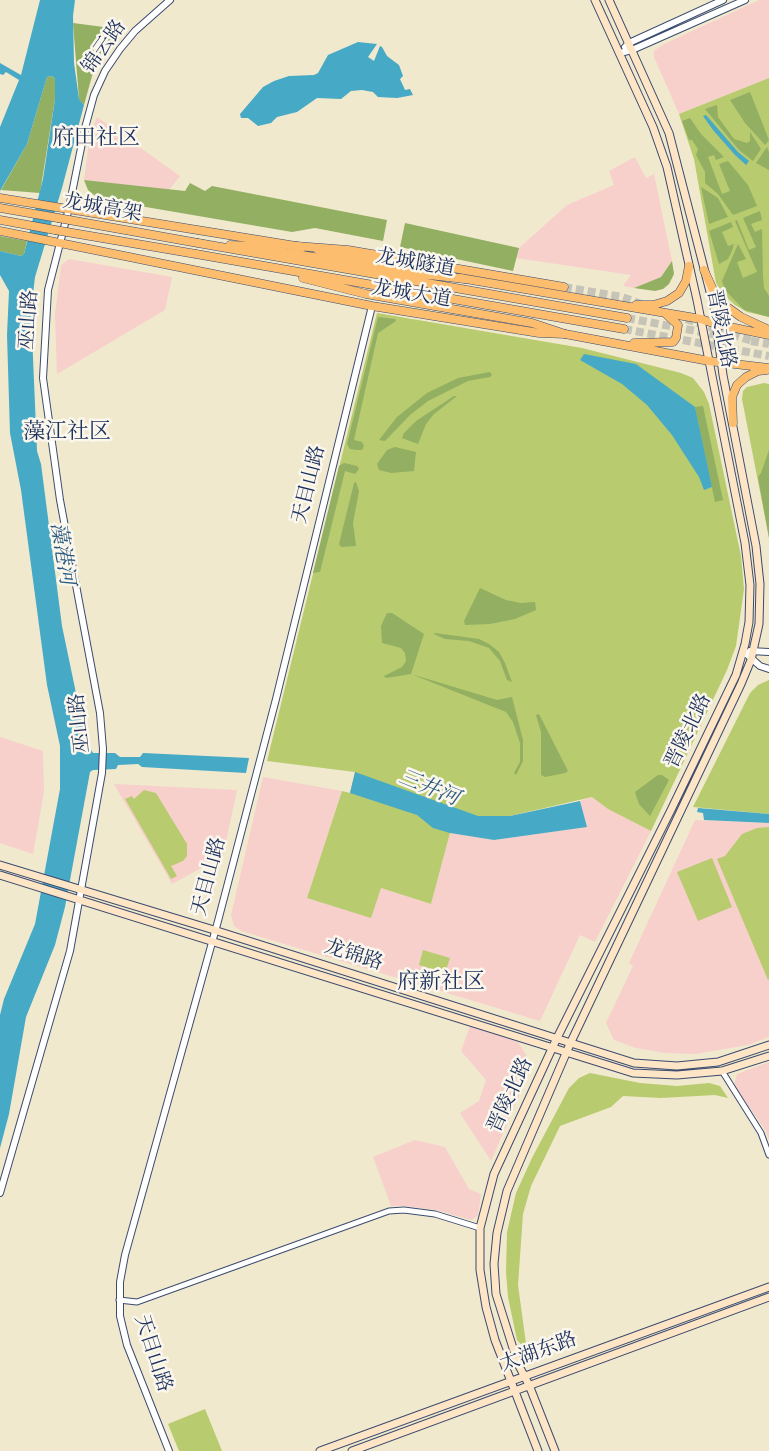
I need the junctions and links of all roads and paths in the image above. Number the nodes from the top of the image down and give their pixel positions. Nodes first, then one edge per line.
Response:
1 (170, 0) edge
2 (595, 0) edge
3 (609, 0) edge
4 (723, 0) edge
5 (745, 0) edge
6 (629, 43) junction
7 (632, 50) junction
8 (620, 53) junction
9 (0, 198) edge
10 (65, 207) junction
11 (0, 208) edge
12 (0, 220) edge
13 (0, 231) edge
14 (60, 243) junction
15 (198, 243) junction
16 (296, 246) junction
17 (196, 254) junction
18 (689, 266) junction
19 (704, 270) junction
20 (465, 279) junction
21 (564, 288) tunnel mouth
22 (617, 305) junction
23 (372, 306) junction
24 (662, 313) junction
25 (627, 318) tunnel mouth
26 (700, 318) junction
27 (716, 324) junction
28 (624, 329) tunnel mouth
29 (769, 330) edge
30 (565, 334) junction
31 (769, 336) edge
32 (615, 343) junction
33 (709, 361) junction
34 (722, 363) junction
35 (769, 369) edge
36 (733, 422) junction
37 (743, 651) junction
38 (753, 651) junction
39 (769, 652) edge
40 (751, 660) junction
41 (769, 669) edge
42 (0, 865) edge
43 (0, 875) edge
44 (81, 891) junction
45 (80, 901) junction
46 (214, 930) junction
47 (211, 940) junction
48 (556, 1040) junction
49 (570, 1044) junction
50 (769, 1045) edge
51 (552, 1049) junction
52 (566, 1054) junction
53 (769, 1056) edge
54 (722, 1071) junction
55 (769, 1155) edge
56 (0, 1193) edge
57 (480, 1228) junction
58 (769, 1287) edge
59 (769, 1297) edge
60 (119, 1300) junction
61 (524, 1376) junction
62 (511, 1382) junction
63 (529, 1385) junction
64 (514, 1392) junction
65 (169, 1451) edge
66 (320, 1451) edge
67 (352, 1451) edge
68 (538, 1451) edge
69 (555, 1451) edge

1 - 10 street, 锦云路
2 - 8 main road, 晋陵北路
3 - 6 main road, 晋陵北路
4 - 6 street
5 - 7 street
6 - 7 main road, 晋陵北路
6 - 8 street
7 - 8 street
7 - 19 main road, 晋陵北路
8 - 18 main road, 晋陵北路
9 - 10 main road, 龙城大道
10 - 14 street, 锦云路
10 - 16 main road, 龙城大道
11 - 15 main road, 龙城高架, bridge
12 - 17 main road, 龙城高架, bridge
13 - 14 main road, 龙城大道
14 - 23 main road, 龙城大道
14 - 44 street, 巫山路
15 - 20 main road
15 - 25 main road, 龙城隧道
16 - 20 main road, 龙城大道
16 - 21 main road
17 - 28 main road, 龙城隧道
17 - 30 main road
18 - 22 main road
18 - 26 main road, 晋陵北路
19 - 27 main road, 晋陵北路
19 - 29 main road
20 - 22 main road, 龙城大道
22 - 24 main road, 龙城大道
23 - 30 main road, 龙城大道
23 - 46 street, 天目山路
24 - 26 main road, 龙城大道
24 - 32 main road
26 - 27 main road, 龙城大道
26 - 33 main road, 晋陵北路
27 - 31 main road, 龙城大道
27 - 34 main road, 晋陵北路
30 - 32 main road, 龙城大道
32 - 33 main road, 龙城大道
33 - 34 main road, 龙城大道
33 - 37 main road, 晋陵北路
34 - 35 main road, 龙城大道
34 - 36 main road, 晋陵北路
35 - 36 main road
36 - 38 main road, 晋陵北路
37 - 38 street
37 - 40 street
37 - 48 main road, 晋陵北路
38 - 39 street
38 - 40 main road, 晋陵北路
40 - 41 street
40 - 49 main road, 晋陵北路
42 - 44 main road, 龙锦路
43 - 45 main road, 龙锦路
44 - 45 street, 巫山路
44 - 46 main road, 龙锦路
45 - 47 main road, 龙锦路
45 - 56 street, 巫山路
46 - 47 street, 天目山路
46 - 48 main road, 龙锦路
47 - 51 main road, 龙锦路
47 - 60 street, 天目山路
48 - 49 main road, 龙锦路
48 - 51 main road, 晋陵北路
49 - 50 main road, 龙锦路
49 - 52 main road, 晋陵北路
51 - 52 main road, 龙锦路
51 - 57 main road, 晋陵北路
52 - 54 main road, 龙锦路
52 - 61 main road, 晋陵北路
53 - 54 main road, 龙锦路
54 - 55 street
57 - 60 street
57 - 62 main road, 晋陵北路
58 - 61 main road, 太湖东路
59 - 63 main road, 太湖东路
60 - 65 street, 天目山路
61 - 62 main road, 太湖东路
61 - 63 main road, 晋陵北路
62 - 64 main road, 晋陵北路
62 - 66 main road, 太湖东路
63 - 64 main road, 太湖东路
63 - 69 main road, 晋陵北路
64 - 67 main road, 太湖东路
64 - 68 main road, 晋陵北路

